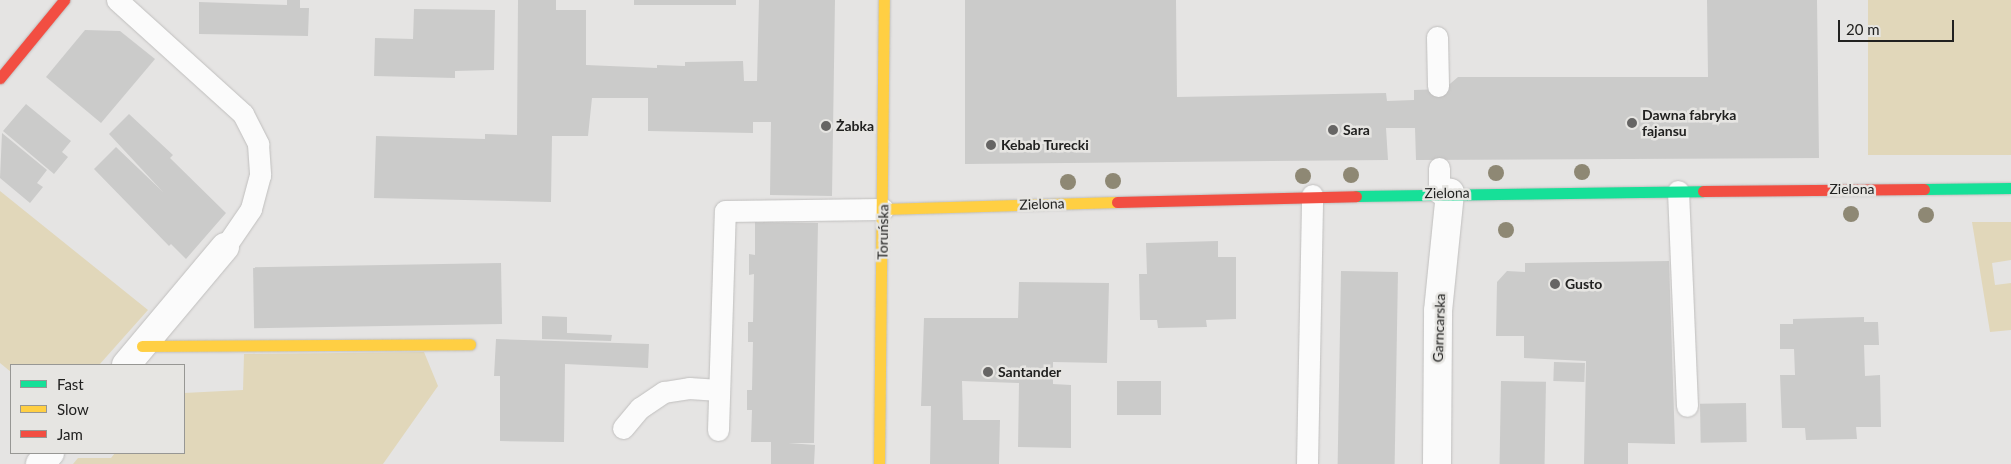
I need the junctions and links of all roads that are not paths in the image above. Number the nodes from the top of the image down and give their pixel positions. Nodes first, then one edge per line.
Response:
1 (64, 0) edge
2 (117, 0) edge
3 (884, 0) edge
4 (1437, 37) dead end
5 (0, 78) edge
6 (1438, 86) dead end
7 (1439, 168) dead end
8 (2011, 188) edge
9 (1678, 191) junction
10 (1444, 193) junction
11 (1312, 195) junction
12 (883, 209) junction
13 (225, 247) joint
14 (470, 344) dead end
15 (134, 356) edge
16 (719, 390) junction
17 (1687, 406) dead end
18 (623, 428) dead end
19 (718, 430) dead end
20 (49, 454) edge
21 (40, 464) edge
22 (879, 464) edge
23 (1307, 464) edge
24 (1437, 464) edge

1 - 5 street
2 - 13 lane
3 - 12 street, Toruńska
4 - 6 lane
7 - 10 lane
8 - 9 street, Zielona
9 - 10 street, Zielona
9 - 17 lane
10 - 11 street, Zielona
10 - 24 street, Garncarska
11 - 12 street, Zielona
11 - 23 lane
12 - 16 lane
12 - 22 street, Toruńska
13 - 15 street
14 - 15 street
16 - 18 lane
16 - 19 lane
20 - 21 street

